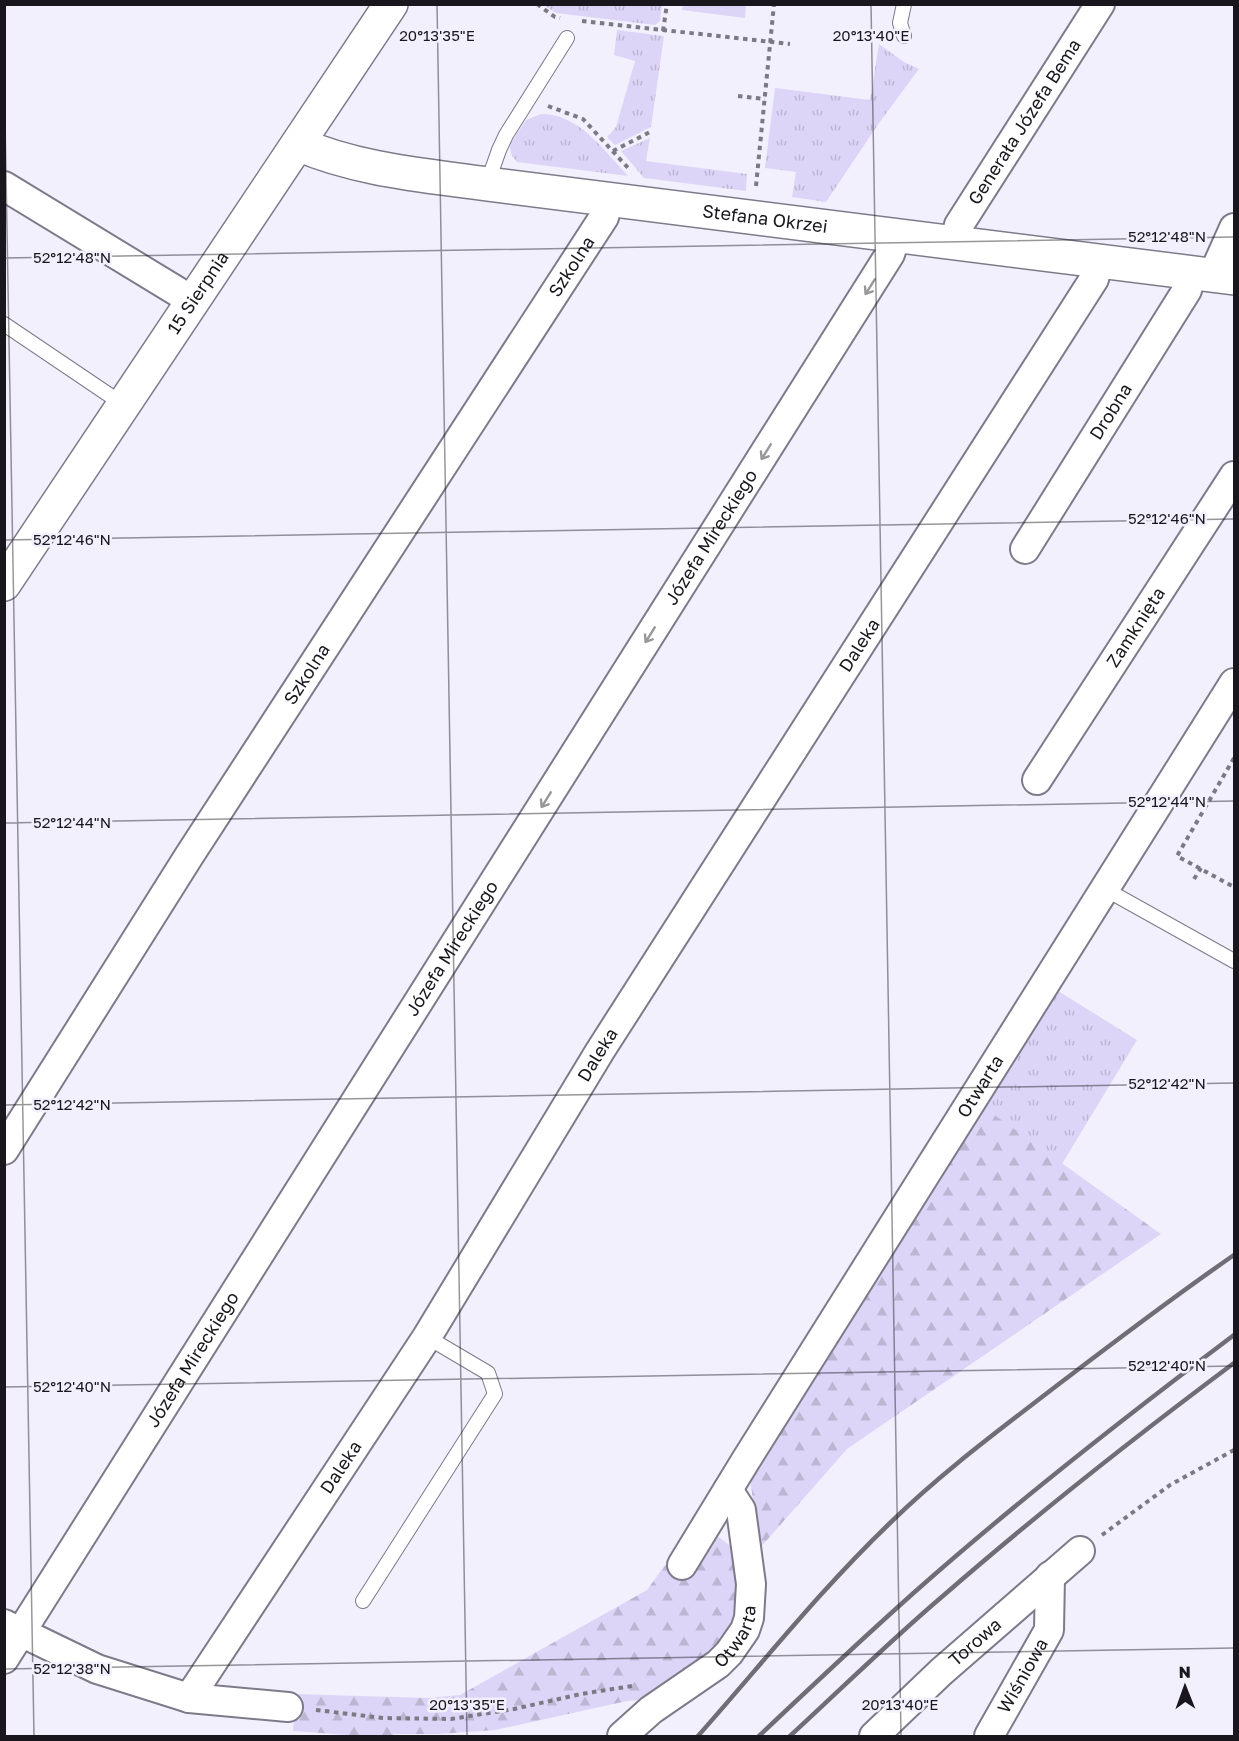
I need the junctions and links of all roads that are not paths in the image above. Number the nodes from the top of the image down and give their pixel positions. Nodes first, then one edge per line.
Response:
1 (391, 4) edge
2 (904, 4) edge
3 (1100, 4) edge
4 (904, 36) dead end
5 (567, 38) dead end
6 (298, 144) junction
7 (487, 184) junction
8 (4, 186) edge
9 (609, 200) junction
10 (1234, 228) edge
11 (896, 236) junction
12 (954, 243) junction
13 (1099, 261) junction
14 (1213, 275) edge
15 (192, 301) junction
16 (4, 324) edge
17 (124, 405) junction
18 (1234, 476) edge
19 (1025, 549) dead end
20 (4, 584) edge
21 (1234, 682) edge
22 (1037, 780) dead end
23 (1104, 889) junction
24 (1234, 961) edge
25 (4, 1150) edge
26 (427, 1337) junction
27 (728, 1490) junction
28 (1080, 1551) road end
29 (682, 1565) dead end
30 (1050, 1576) junction
31 (363, 1601) dead end
32 (13, 1628) edge
33 (4, 1659) edge
34 (189, 1698) junction
35 (288, 1707) road end
36 (622, 1737) edge
37 (874, 1737) edge
38 (988, 1737) edge

1 - 6 street, 15 Sierpnia
2 - 4 lane
3 - 12 street, Generała Józefa Bema
5 - 7 lane
6 - 7 street, Stefana Okrzei
6 - 15 street, 15 Sierpnia
7 - 9 street, Stefana Okrzei
8 - 15 street
9 - 11 street, Stefana Okrzei
9 - 25 street, Szkolna
10 - 14 street, Drobna
11 - 12 street, Stefana Okrzei
11 -> 32 street, Józefa Mireckiego
12 - 13 street, Stefana Okrzei
13 - 14 street, Stefana Okrzei
13 - 26 street, Daleka
14 - 19 street, Drobna
15 - 17 street, 15 Sierpnia
16 - 17 lane
17 - 20 street, 15 Sierpnia
18 - 22 street, Zamknięta
21 - 23 street, Otwarta
23 - 24 lane
23 - 27 street, Otwarta
26 - 31 lane
26 - 34 street, Daleka
27 - 29 street, Otwarta
27 - 36 street, Otwarta
28 - 30 street, Torowa
30 - 37 street, Torowa
30 - 38 street, Wiśniowa
32 - 33 street, Józefa Mireckiego
32 - 34 street
34 - 35 street

